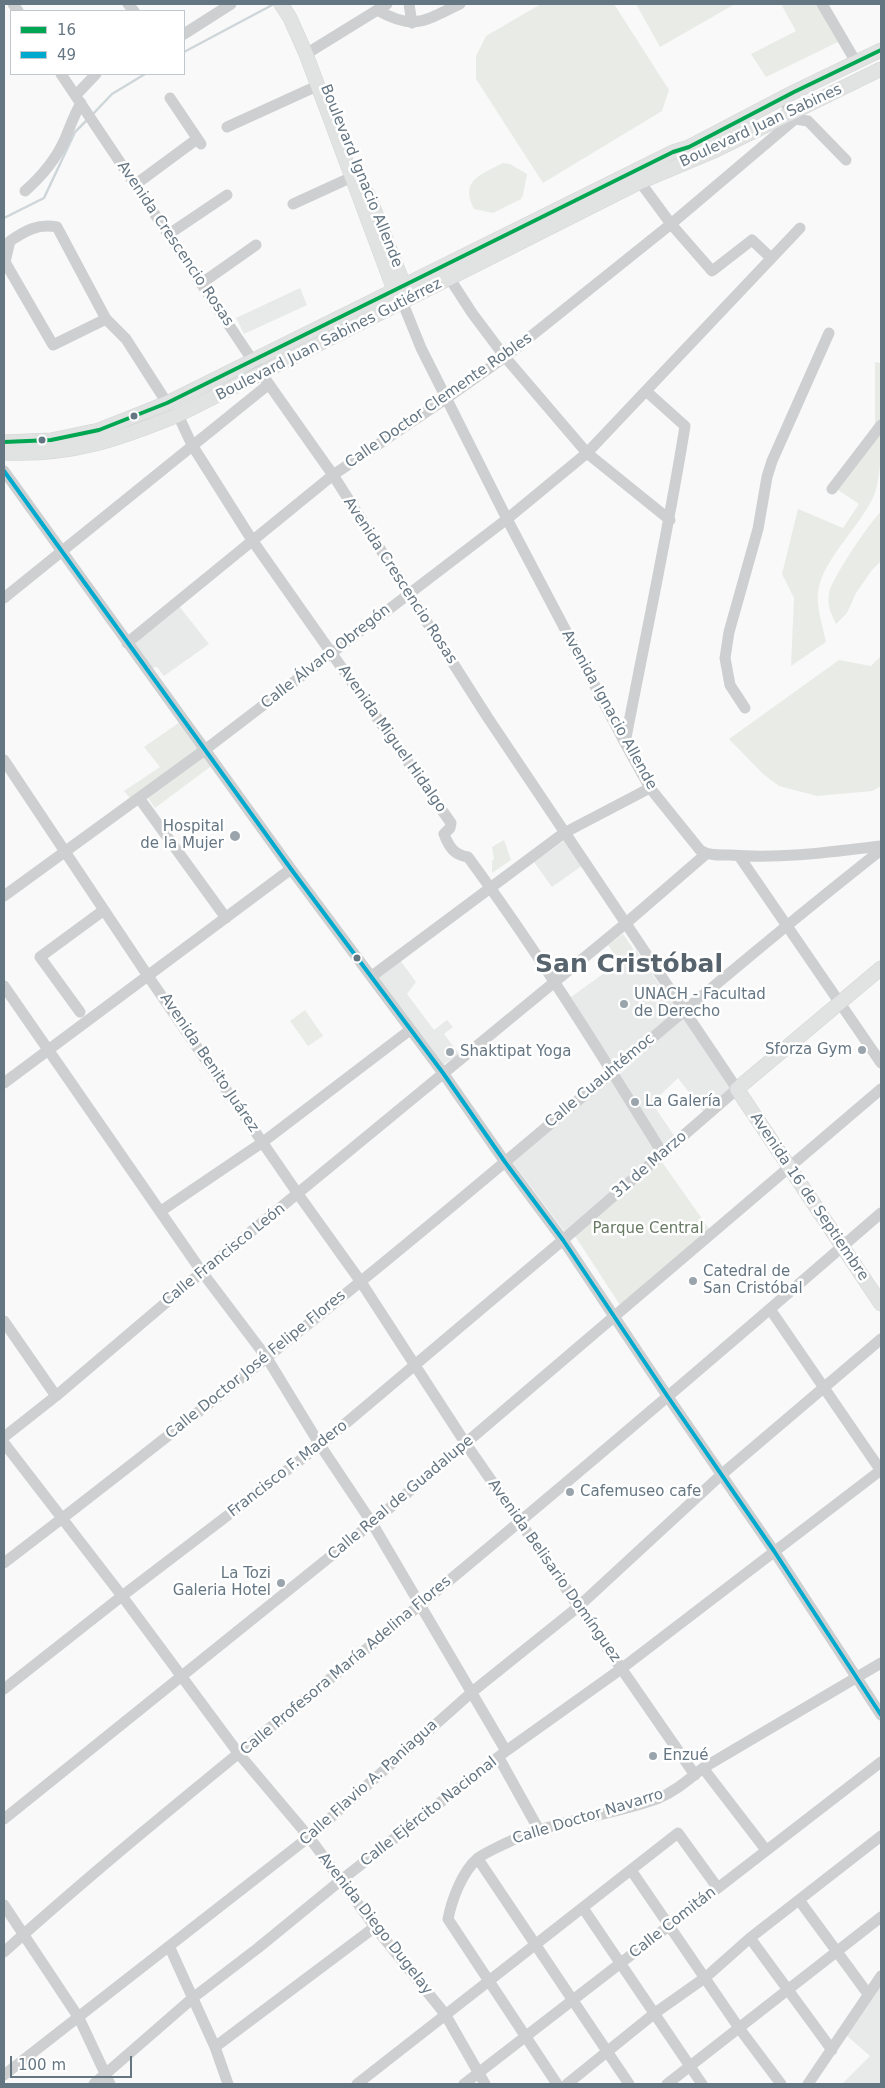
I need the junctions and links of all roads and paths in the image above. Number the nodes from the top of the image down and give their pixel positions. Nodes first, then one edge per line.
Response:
1 (231, 4) edge
2 (408, 4) edge
3 (460, 4) edge
4 (822, 4) edge
5 (286, 5) edge
6 (382, 7) edge
7 (412, 22) junction
8 (185, 33) edge
9 (881, 50) edge
10 (310, 52) junction
11 (856, 62) junction
12 (881, 69) edge
13 (62, 75) edge
14 (95, 75) edge
15 (317, 86) junction
16 (170, 98) dead end
17 (784, 98) junction
18 (80, 101) junction
19 (793, 116) junction
20 (227, 127) dead end
21 (846, 160) dead end
22 (648, 165) joint
23 (352, 177) junction
24 (640, 182) junction
25 (136, 184) junction
26 (25, 191) dead end
27 (227, 195) dead end
28 (293, 204) dead end
29 (670, 224) junction
30 (800, 228) dead end
31 (169, 234) junction
32 (256, 245) dead end
33 (771, 258) junction
34 (5, 262) edge
35 (447, 272) junction
36 (202, 283) junction
37 (400, 292) junction
38 (106, 319) junction
39 (829, 333) dead end
40 (505, 357) junction
41 (252, 360) junction
42 (265, 379) junction
43 (646, 391) junction
44 (447, 398) junction
45 (167, 403) junction
46 (178, 416) junction
47 (881, 425) edge
48 (4, 442) edge
49 (192, 445) junction
50 (4, 453) edge
51 (587, 453) junction
52 (4, 471) edge
53 (332, 476) junction
54 (832, 489) dead end
55 (507, 519) junction
56 (670, 520) junction
57 (252, 540) junction
58 (62, 552) junction
59 (408, 594) junction
60 (4, 598) edge
61 (128, 643) junction
62 (332, 652) junction
63 (745, 708) dead end
64 (625, 743) junction
65 (206, 748) junction
66 (4, 760) edge
67 (650, 788) junction
68 (139, 798) junction
69 (564, 833) junction
70 (881, 846) edge
71 (881, 850) edge
72 (66, 852) junction
73 (706, 854) junction
74 (739, 856) junction
75 (291, 869) junction
76 (490, 887) junction
77 (4, 896) edge
78 (104, 910) junction
79 (226, 918) junction
80 (625, 924) junction
81 (786, 925) junction
82 (881, 968) edge
83 (148, 976) junction
84 (372, 976) junction
85 (553, 982) junction
86 (4, 986) edge
87 (839, 1003) junction
88 (684, 1010) junction
89 (80, 1012) dead end
90 (410, 1030) junction
91 (48, 1049) junction
92 (881, 1063) edge
93 (612, 1072) junction
94 (443, 1073) junction
95 (4, 1083) edge
96 (737, 1089) junction
97 (881, 1089) edge
98 (263, 1142) junction
99 (663, 1154) junction
100 (505, 1162) junction
101 (790, 1167) junction
102 (298, 1194) junction
103 (161, 1212) junction
104 (881, 1213) edge
105 (563, 1240) junction
106 (842, 1247) junction
107 (202, 1272) junction
108 (361, 1282) junction
109 (881, 1304) edge
110 (770, 1309) junction
111 (615, 1317) junction
112 (4, 1321) edge
113 (881, 1339) edge
114 (267, 1358) junction
115 (416, 1365) junction
116 (823, 1387) junction
117 (56, 1396) junction
118 (668, 1397) junction
119 (4, 1437) edge
120 (4, 1443) edge
121 (466, 1444) junction
122 (320, 1445) junction
123 (881, 1470) edge
124 (721, 1475) junction
125 (62, 1519) junction
126 (520, 1522) junction
127 (372, 1523) junction
128 (774, 1551) junction
129 (4, 1563) edge
130 (122, 1596) junction
131 (420, 1604) junction
132 (578, 1607) junction
133 (881, 1663) edge
134 (621, 1669) junction
135 (180, 1677) junction
136 (858, 1677) junction
137 (4, 1689) edge
138 (472, 1692) junction
139 (881, 1715) edge
140 (239, 1754) junction
141 (503, 1755) junction
142 (881, 1762) edge
143 (699, 1771) junction
144 (4, 1819) edge
145 (539, 1830) junction
146 (881, 1836) edge
147 (309, 1837) junction
148 (766, 1850) junction
149 (478, 1859) junction
150 (631, 1870) junction
151 (340, 1881) junction
152 (717, 1888) junction
153 (799, 1900) junction
154 (4, 1905) edge
155 (583, 1908) junction
156 (881, 1917) edge
157 (669, 1926) junction
158 (375, 1927) junction
159 (24, 1934) junction
160 (750, 1938) junction
161 (535, 1944) junction
162 (170, 1948) junction
163 (4, 1952) edge
164 (837, 1953) junction
165 (622, 1963) junction
166 (881, 1976) edge
167 (706, 1977) junction
168 (488, 1981) junction
169 (788, 1990) junction
170 (868, 1994) junction
171 (194, 1997) junction
172 (573, 2000) junction
173 (655, 2013) junction
174 (446, 2014) junction
175 (79, 2018) junction
176 (739, 2028) junction
177 (524, 2037) junction
178 (215, 2047) junction
179 (607, 2050) junction
180 (832, 2050) junction
181 (690, 2066) junction
182 (478, 2073) junction
183 (4, 2075) edge
184 (108, 2079) edge
185 (94, 2084) edge
186 (228, 2084) edge
187 (357, 2084) edge
188 (464, 2084) edge
189 (485, 2084) edge
190 (557, 2084) edge
191 (567, 2084) edge
192 (629, 2084) edge
193 (667, 2084) edge
194 (702, 2084) edge
195 (781, 2084) edge
196 (808, 2084) edge

1 - 8 street
2 - 7 street
3 - 7 street
4 - 11 street
5 - 10 main road, Boulevard Ignacio Allende
6 - 7 street
6 - 10 street
9 - 11 main road, Boulevard Juan Sabines
10 - 15 main road, Boulevard Ignacio Allende
10 - 37 main road, Boulevard Ignacio Allende
11 - 17 main road, Boulevard Juan Sabines
12 - 19 main road, Boulevard Juan Sabines
13 - 18 street, Avenida Crescencio Rosas
14 - 18 street
15 - 20 street
15 - 23 main road, Boulevard Ignacio Allende
16 - 25 street
17 - 19 street
17 - 22 main road, Boulevard Juan Sabines
18 - 25 street, Avenida Crescencio Rosas
18 - 26 street
19 - 21 street
19 - 24 main road, Boulevard Juan Sabines
19 - 29 street, Calle Doctor Clemente Robles
22 - 35 main road, Boulevard Juan Sabines Gutiérrez
23 - 28 street
23 - 37 main road, Boulevard Ignacio Allende
24 - 29 street
24 - 35 main road, Boulevard Juan Sabines Gutiérrez
25 - 31 street, Avenida Crescencio Rosas
27 - 31 street
29 - 33 street
29 - 40 street, Calle Doctor Clemente Robles
30 - 33 street, Calle Álvaro Obregón
31 - 36 street, Avenida Crescencio Rosas
32 - 36 street
33 - 43 street, Calle Álvaro Obregón
34 - 38 street
34 - 38 street
35 - 37 main road, Boulevard Juan Sabines Gutiérrez
35 - 40 street
36 - 41 street, Avenida Crescencio Rosas
37 - 41 main road, Boulevard Juan Sabines Gutiérrez
37 - 42 main road, Boulevard Juan Sabines Gutiérrez
37 - 44 street, Avenida Ignacio Allende
38 - 45 street
39 - 63 street
40 - 44 street, Calle Doctor Clemente Robles
40 - 51 street
41 - 42 street, Avenida Crescencio Rosas
41 - 45 main road, Boulevard Juan Sabines Gutiérrez
42 - 46 main road, Boulevard Juan Sabines Gutiérrez
42 - 49 street
42 - 53 street, Avenida Crescencio Rosas
43 - 51 street, Calle Álvaro Obregón
43 - 56 street
44 - 53 street, Calle Doctor Clemente Robles
44 - 55 street, Avenida Ignacio Allende
45 - 48 main road, Boulevard Juan Sabines Gutiérrez
46 - 49 street, Avenida Miguel Hidalgo
46 - 50 main road, Boulevard Juan Sabines Gutiérrez
47 - 54 street
49 - 57 street, Avenida Miguel Hidalgo
49 - 58 street
51 - 55 street, Calle Álvaro Obregón
51 - 56 street
52 - 58 street
53 - 57 street, Calle Doctor Clemente Robles
53 - 59 street, Avenida Crescencio Rosas
55 - 59 street, Calle Álvaro Obregón
55 - 64 street, Avenida Ignacio Allende
56 - 64 street
57 - 61 street, Calle Doctor Clemente Robles
57 - 62 street, Avenida Miguel Hidalgo
58 - 60 street
58 - 61 street
59 - 62 street, Calle Álvaro Obregón
59 - 69 street, Avenida Crescencio Rosas
61 - 65 street
62 - 65 street, Calle Álvaro Obregón
62 - 76 street, Avenida Miguel Hidalgo
64 - 67 street, Avenida Ignacio Allende
65 - 68 street, Calle Álvaro Obregón
65 - 75 street
66 - 72 street, Avenida Benito Juárez
67 - 69 street
67 - 73 street, Avenida Ignacio Allende
68 - 72 street, Calle Álvaro Obregón
68 - 79 street
69 - 76 street
69 - 80 street, Avenida Crescencio Rosas
70 - 74 street
71 - 81 street, Calle Cuauhtémoc
72 - 77 street, Calle Álvaro Obregón
72 - 78 street, Avenida Benito Juárez
73 - 74 street
73 - 80 street, Calle Francisco León
74 - 81 street
75 - 79 street
75 - 84 street
76 - 84 street
76 - 85 street, Avenida Miguel Hidalgo
78 - 83 street, Avenida Benito Juárez
78 - 89 street
79 - 83 street
80 - 85 street, Calle Francisco León
80 - 88 street, Avenida Crescencio Rosas
81 - 87 street
81 - 88 street, Calle Cuauhtémoc
82 - 87 main road
83 - 91 street
83 - 98 street, Avenida Benito Juárez
84 - 90 street
85 - 93 street, Avenida Miguel Hidalgo
85 - 94 street, Calle Francisco León
86 - 91 street
87 - 92 street
87 - 96 main road
88 - 93 street, Calle Cuauhtémoc
88 - 96 street, Avenida Crescencio Rosas
90 - 94 street
90 - 98 street
91 - 95 street
91 - 103 street
93 - 99 street, Avenida Miguel Hidalgo
93 - 100 street, Calle Cuauhtémoc
94 - 100 street
94 - 102 street, Calle Francisco León
96 - 99 street, 31 de Marzo
96 - 101 main road, Avenida 16 de Septiembre
97 - 101 street, Calle Real de Guadalupe
98 - 102 street, Avenida Benito Juárez
98 - 103 street
99 - 105 street, 31 de Marzo
100 - 105 street
100 - 108 street, Calle Doctor José Felipe Flores
101 - 106 main road, Avenida 16 de Septiembre
101 - 111 street, Calle Real de Guadalupe
102 - 107 street, Calle Francisco León
102 - 108 street, Avenida Benito Juárez
103 - 107 street
104 - 106 street, Calle Profesora María Adelina Flores
105 - 111 street
105 - 115 street, Francisco F. Madero
106 - 109 main road, Avenida 16 de Septiembre
106 - 110 street, Calle Profesora María Adelina Flores
107 - 114 street
107 - 117 street, Calle Francisco León
108 - 114 street, Calle Doctor José Felipe Flores
108 - 115 street, Avenida Benito Juárez
110 - 116 street
110 - 118 street, Calle Profesora María Adelina Flores
111 - 118 street
111 - 121 street, Calle Real de Guadalupe
112 - 117 street
113 - 116 street, Calle Flavio A. Paniagua
114 - 122 street
114 - 125 street, Calle Doctor José Felipe Flores
115 - 121 street, Avenida Belisario Domínguez
115 - 122 street, Francisco F. Madero
116 - 123 street
116 - 124 street, Calle Flavio A. Paniagua
117 - 119 street, Calle Francisco León
118 - 124 street
118 - 126 street, Calle Profesora María Adelina Flores
120 - 125 street, Avenida Diego Dugelay
121 - 126 street, Avenida Belisario Domínguez
121 - 127 street, Calle Real de Guadalupe
122 - 127 street
122 - 130 street, Francisco F. Madero
123 - 128 street, Calle Ejército Nacional
124 - 128 street
124 - 132 street, Calle Flavio A. Paniagua
125 - 129 street, Calle Doctor José Felipe Flores
125 - 130 street, Avenida Diego Dugelay
126 - 131 street, Calle Profesora María Adelina Flores
126 - 132 street, Avenida Belisario Domínguez
127 - 131 street
127 - 135 street, Calle Real de Guadalupe
128 - 134 street, Calle Ejército Nacional
128 - 136 street
130 - 135 street, Avenida Diego Dugelay
130 - 137 street, Francisco F. Madero
131 - 138 street
131 - 140 street, Calle Profesora María Adelina Flores
132 - 134 street, Avenida Belisario Domínguez
132 - 138 street, Calle Flavio A. Paniagua
133 - 136 street, Calle Doctor Navarro
134 - 141 street, Calle Ejército Nacional
134 - 143 street, Avenida Belisario Domínguez
135 - 140 street, Avenida Diego Dugelay
135 - 144 street, Calle Real de Guadalupe
136 - 139 street
136 - 143 street, Calle Doctor Navarro
138 - 141 street
138 - 147 street, Calle Flavio A. Paniagua
140 - 147 street, Avenida Diego Dugelay
140 - 159 street, Calle Profesora María Adelina Flores
141 - 145 street
141 - 151 street, Calle Ejército Nacional
142 - 148 street, Calle Comitán
143 - 145 street, Calle Doctor Navarro
143 - 148 street, Avenida Belisario Domínguez
145 - 149 street, Calle Doctor Navarro
146 - 153 street
147 - 151 street, Avenida Diego Dugelay
147 - 162 street, Calle Flavio A. Paniagua
148 - 152 street, Calle Comitán
149 - 161 street
149 - 168 street, Calle Doctor Navarro
150 - 152 street
150 - 155 street
150 - 157 street
151 - 158 street, Avenida Diego Dugelay
151 - 171 street, Calle Ejército Nacional
152 - 157 street, Calle Comitán
153 - 160 street
153 - 164 street
154 - 159 street
155 - 161 street
155 - 165 street
156 - 164 street
157 - 165 street, Calle Comitán
157 - 167 street
158 - 174 street, Avenida Diego Dugelay
158 - 178 street
159 - 163 street, Calle Profesora María Adelina Flores
159 - 175 street
160 - 167 street
160 - 169 street
161 - 168 street
161 - 172 street
162 - 171 street
162 - 175 street, Calle Flavio A. Paniagua
164 - 169 street
164 - 170 street
165 - 172 street, Calle Comitán
165 - 173 street
166 - 170 street
167 - 173 street
167 - 176 street
168 - 174 street
168 - 177 street
169 - 176 street
169 - 180 street
170 - 180 street
171 - 178 street
171 - 184 street, Calle Ejército Nacional
172 - 177 street, Calle Comitán
172 - 179 street
173 - 179 street
173 - 181 street
174 - 182 street, Avenida Diego Dugelay
174 - 187 street
175 - 183 street, Calle Flavio A. Paniagua
175 - 184 street
176 - 181 street
176 - 195 street
177 - 182 street, Calle Comitán
177 - 190 street
178 - 186 street
179 - 191 street
179 - 192 street
180 - 196 street
181 - 193 street
181 - 194 street
182 - 188 street, Calle Comitán
182 - 189 street, Avenida Diego Dugelay
184 - 185 street, Calle Ejército Nacional

